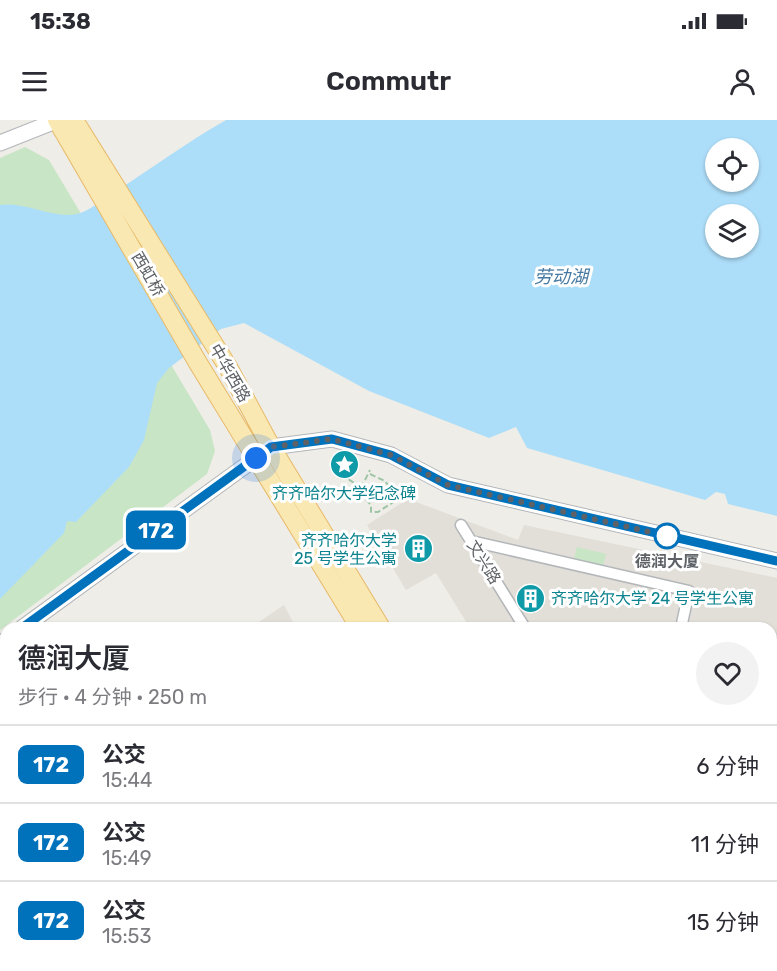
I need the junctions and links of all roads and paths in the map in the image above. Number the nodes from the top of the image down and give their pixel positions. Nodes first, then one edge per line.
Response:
1 (58, 120) edge
2 (74, 120) edge
3 (0, 143) edge
4 (103, 182) junction
5 (198, 363) joint
6 (271, 447) junction
7 (256, 458) junction
8 (351, 462) dead end
9 (361, 488) junction
10 (411, 494) dead end
11 (395, 495) junction
12 (461, 525) dead end
13 (471, 541) junction
14 (777, 561) edge
15 (30, 622) edge
16 (356, 622) edge
17 (377, 622) edge
18 (521, 622) edge
19 (682, 622) edge

1 - 3 street
1 - 4 main road, 中华西路
2 - 4 main road, 中华西路
4 - 5 main road, 西虹桥
4 - 6 main road, 中华西路
5 - 7 main road, 中华西路
6 - 7 street
6 - 14 street
6 - 17 main road, 中华西路
7 - 15 street
7 - 16 main road, 中华西路
8 - 9 path
9 - 11 path
9 - 11 path
10 - 11 path
12 - 13 street, 文兴路
13 - 18 street, 文兴路
13 - 19 street

